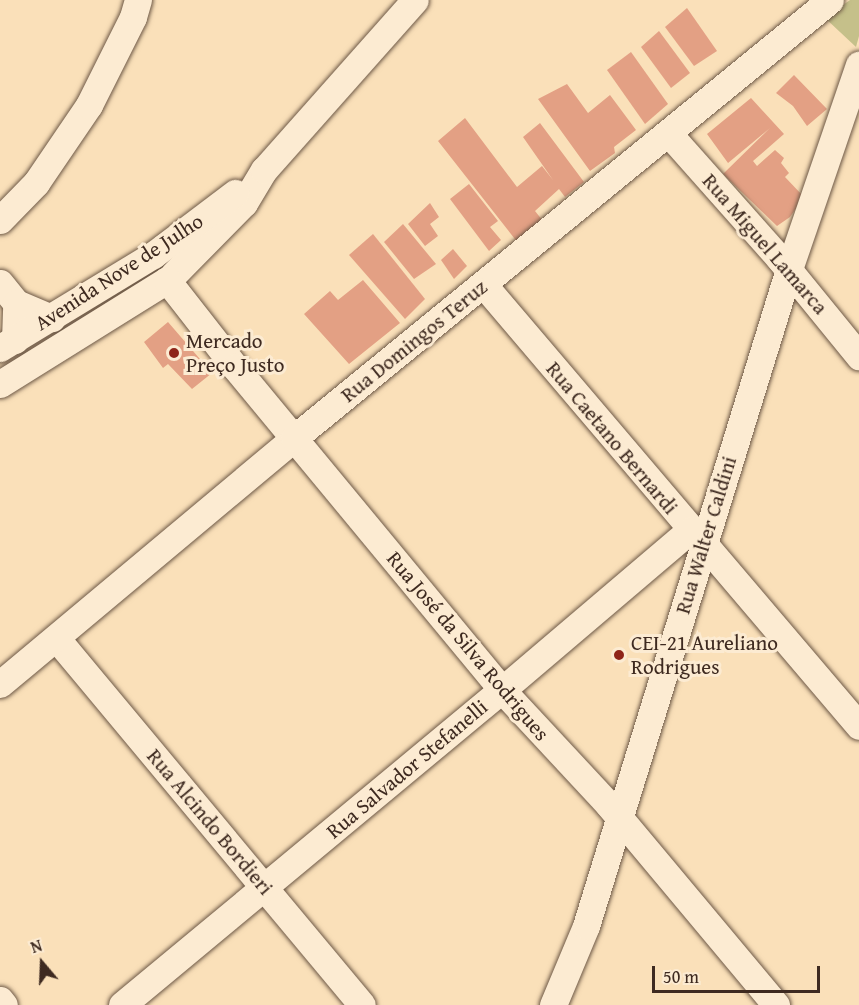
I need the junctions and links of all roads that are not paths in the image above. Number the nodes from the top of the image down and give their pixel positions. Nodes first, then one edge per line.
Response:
1 (138, 0) edge
2 (415, 0) edge
3 (830, 0) edge
4 (859, 65) edge
5 (669, 134) junction
6 (264, 170) junction
7 (0, 220) edge
8 (153, 255) junction
9 (789, 269) junction
10 (170, 277) junction
11 (483, 284) junction
12 (8, 293) edge
13 (52, 318) junction
14 (8, 344) edge
15 (859, 356) edge
16 (0, 384) edge
17 (294, 438) junction
18 (696, 537) junction
19 (57, 639) junction
20 (0, 684) edge
21 (502, 690) junction
22 (859, 726) edge
23 (620, 819) junction
24 (264, 887) junction
25 (0, 1000) edge
26 (4, 1005) edge
27 (122, 1005) edge
28 (362, 1005) edge
29 (553, 1005) edge
30 (776, 1005) edge

1 - 7 street
2 - 6 street, Avenida Nove de Julho
3 - 5 street, Rua Domingos Teruz
4 - 9 street, Rua Walter Caldini
5 - 9 street, Rua Miguel Lamarca
5 - 11 street, Rua Domingos Teruz
6 - 8 street, Avenida Nove de Julho
6 - 10 street, Avenida Nove de Julho
8 - 10 street, Rua José da Silva Rodrigues
8 - 13 street, Avenida Nove de Julho
9 - 15 street, Rua Miguel Lamarca
9 - 18 street, Rua Walter Caldini
10 - 16 street, Avenida Nove de Julho
10 - 17 street, Rua José da Silva Rodrigues
11 - 17 street, Rua Domingos Teruz
11 - 18 street, Rua Caetano Bernardi
12 - 13 street
12 - 14 street
13 - 14 street, Avenida Nove de Julho
17 - 19 street, Rua Domingos Teruz
17 - 21 street, Rua José da Silva Rodrigues
18 - 21 street, Rua Salvador Stefanelli
18 - 22 street, Rua Caetano Bernardi
18 - 23 street, Rua Walter Caldini
19 - 20 street, Rua Domingos Teruz
19 - 24 street, Rua Alcindo Bordieri
21 - 23 street, Rua José da Silva Rodrigues
21 - 24 street, Rua Salvador Stefanelli
23 - 29 street, Rua Walter Caldini
23 - 30 street, Rua José da Silva Rodrigues
24 - 27 street, Rua Salvador Stefanelli
24 - 28 street, Rua Alcindo Bordieri
25 - 26 street

